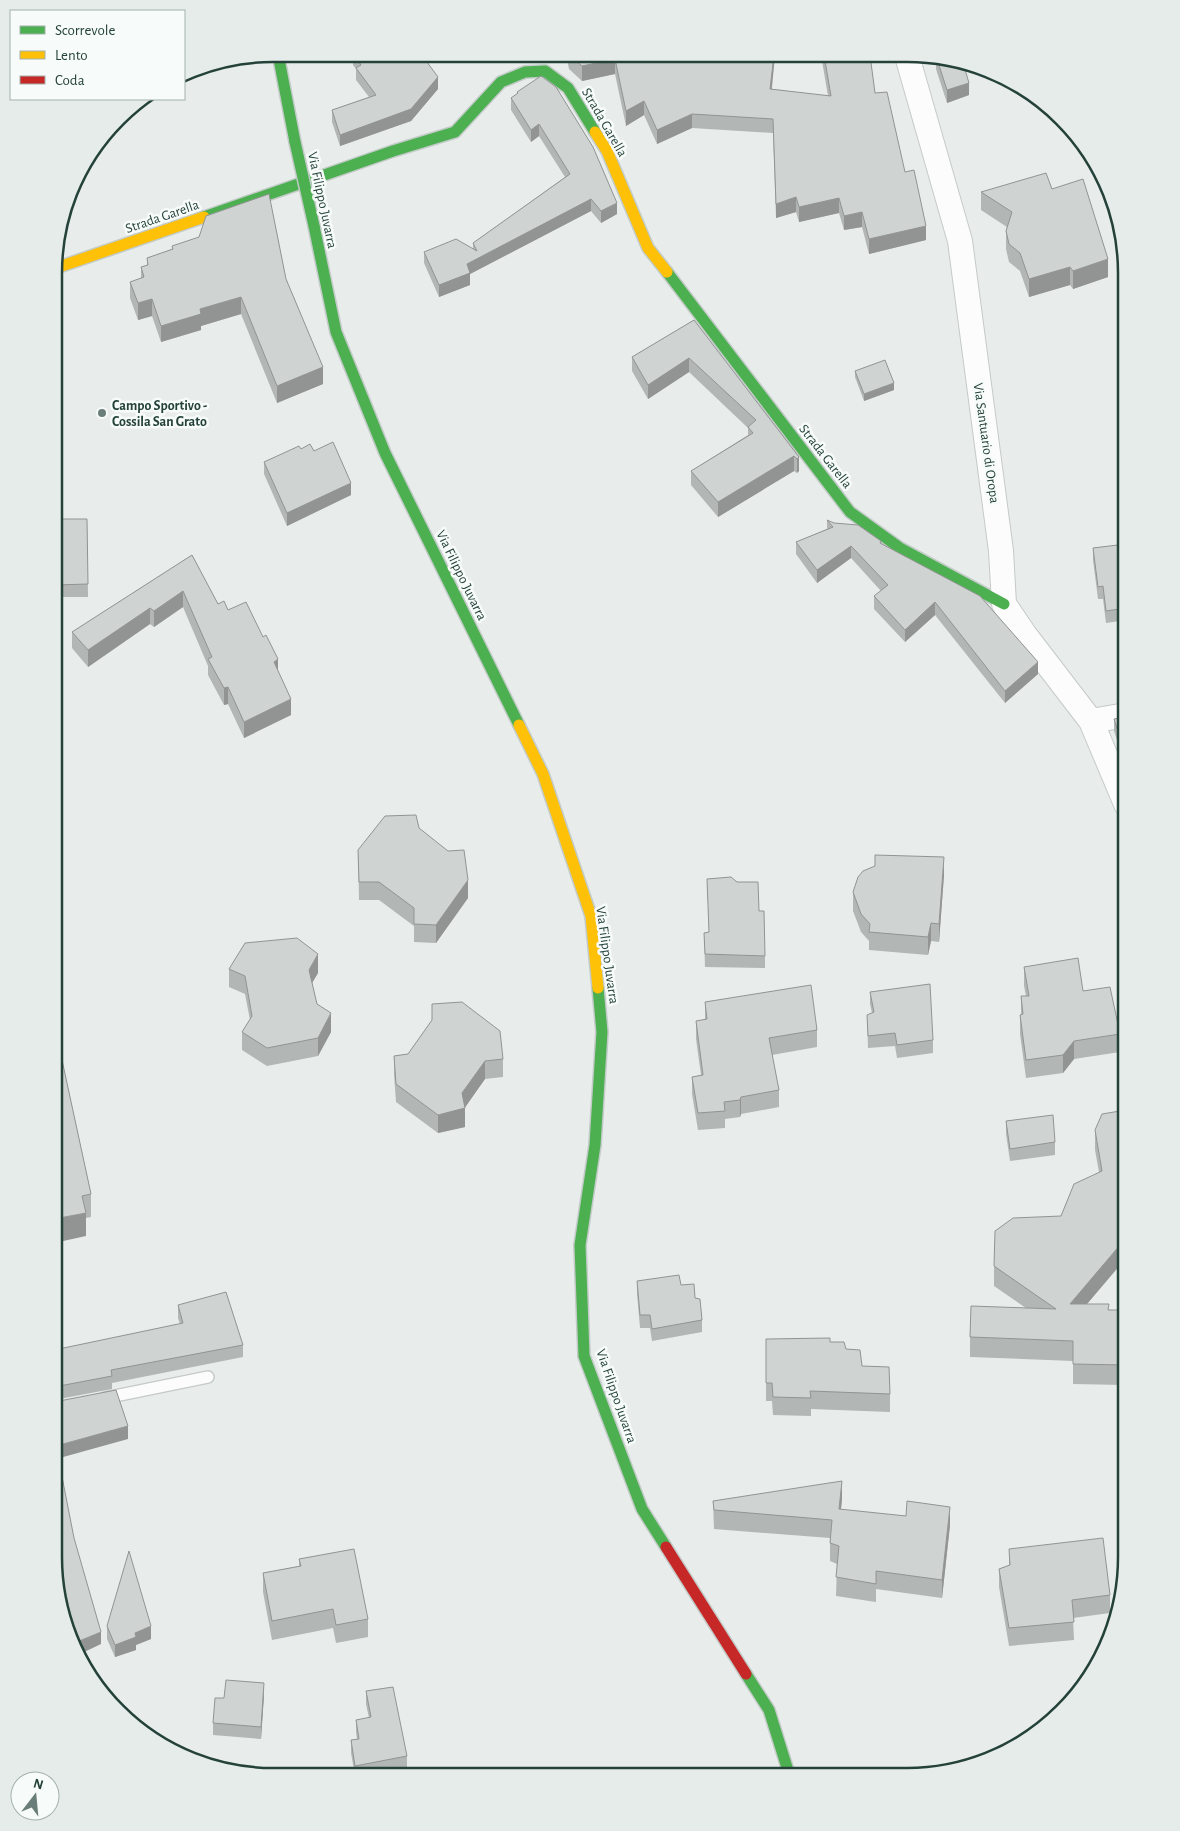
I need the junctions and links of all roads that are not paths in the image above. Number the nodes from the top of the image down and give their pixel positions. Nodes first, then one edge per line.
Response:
1 (280, 62) edge
2 (909, 62) edge
3 (63, 266) edge
4 (1004, 604) junction
5 (1118, 716) edge
6 (1091, 721) junction
7 (1118, 785) edge
8 (208, 1377) dead end
9 (92, 1400) edge
10 (787, 1768) edge

1 - 10 main road, Via Filippo Juvarra, bridge
2 - 4 street, Via Santuario di Oropa
3 - 4 main road, Strada Garella
4 - 6 street
5 - 6 street
6 - 7 street
8 - 9 lane

